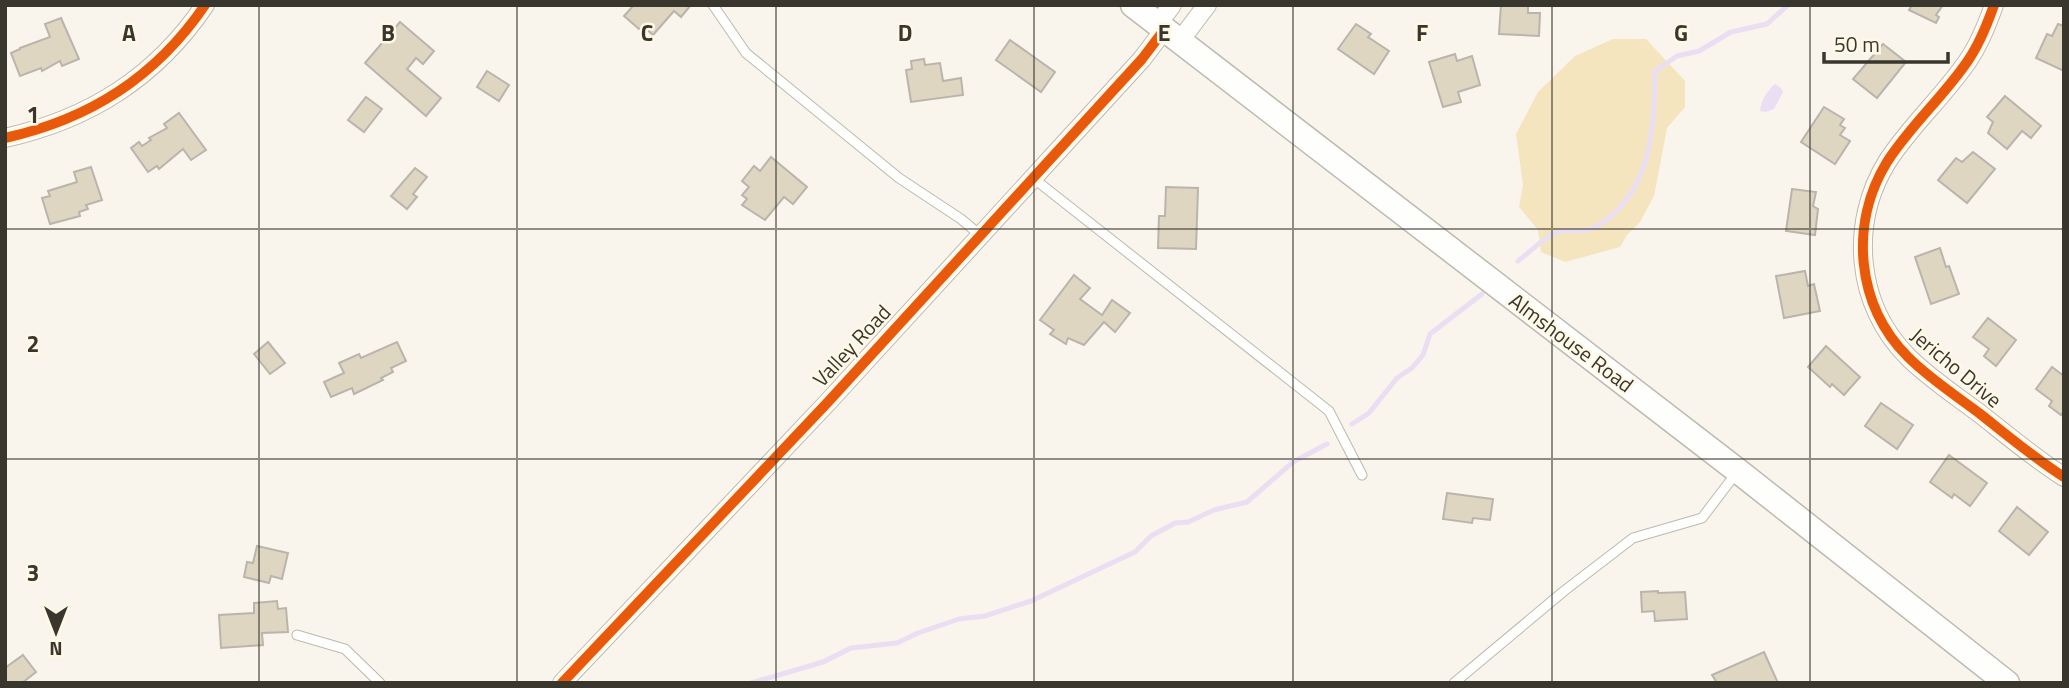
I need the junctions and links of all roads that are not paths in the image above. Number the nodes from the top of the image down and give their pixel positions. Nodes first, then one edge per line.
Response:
1 (205, 5) edge
2 (713, 5) edge
3 (1132, 5) edge
4 (1207, 5) edge
5 (1994, 5) edge
6 (1168, 25) edge
7 (5, 138) edge
8 (1032, 178) junction
9 (980, 235) junction
10 (1738, 471) junction
11 (1362, 475) dead end
12 (2064, 477) edge
13 (297, 635) dead end
14 (380, 683) edge
15 (562, 683) edge
16 (1454, 683) edge
17 (2007, 683) edge

1 - 7 street
2 - 9 lane
3 - 6 main road, Almshouse Road
4 - 6 street, Valley Road
5 - 12 street, Jericho Drive
6 - 8 street, Valley Road
6 - 10 main road, Almshouse Road
8 - 9 street, Valley Road
8 - 11 lane
9 - 15 street, Valley Road
10 - 16 lane
10 - 17 main road, Almshouse Road
13 - 14 lane

